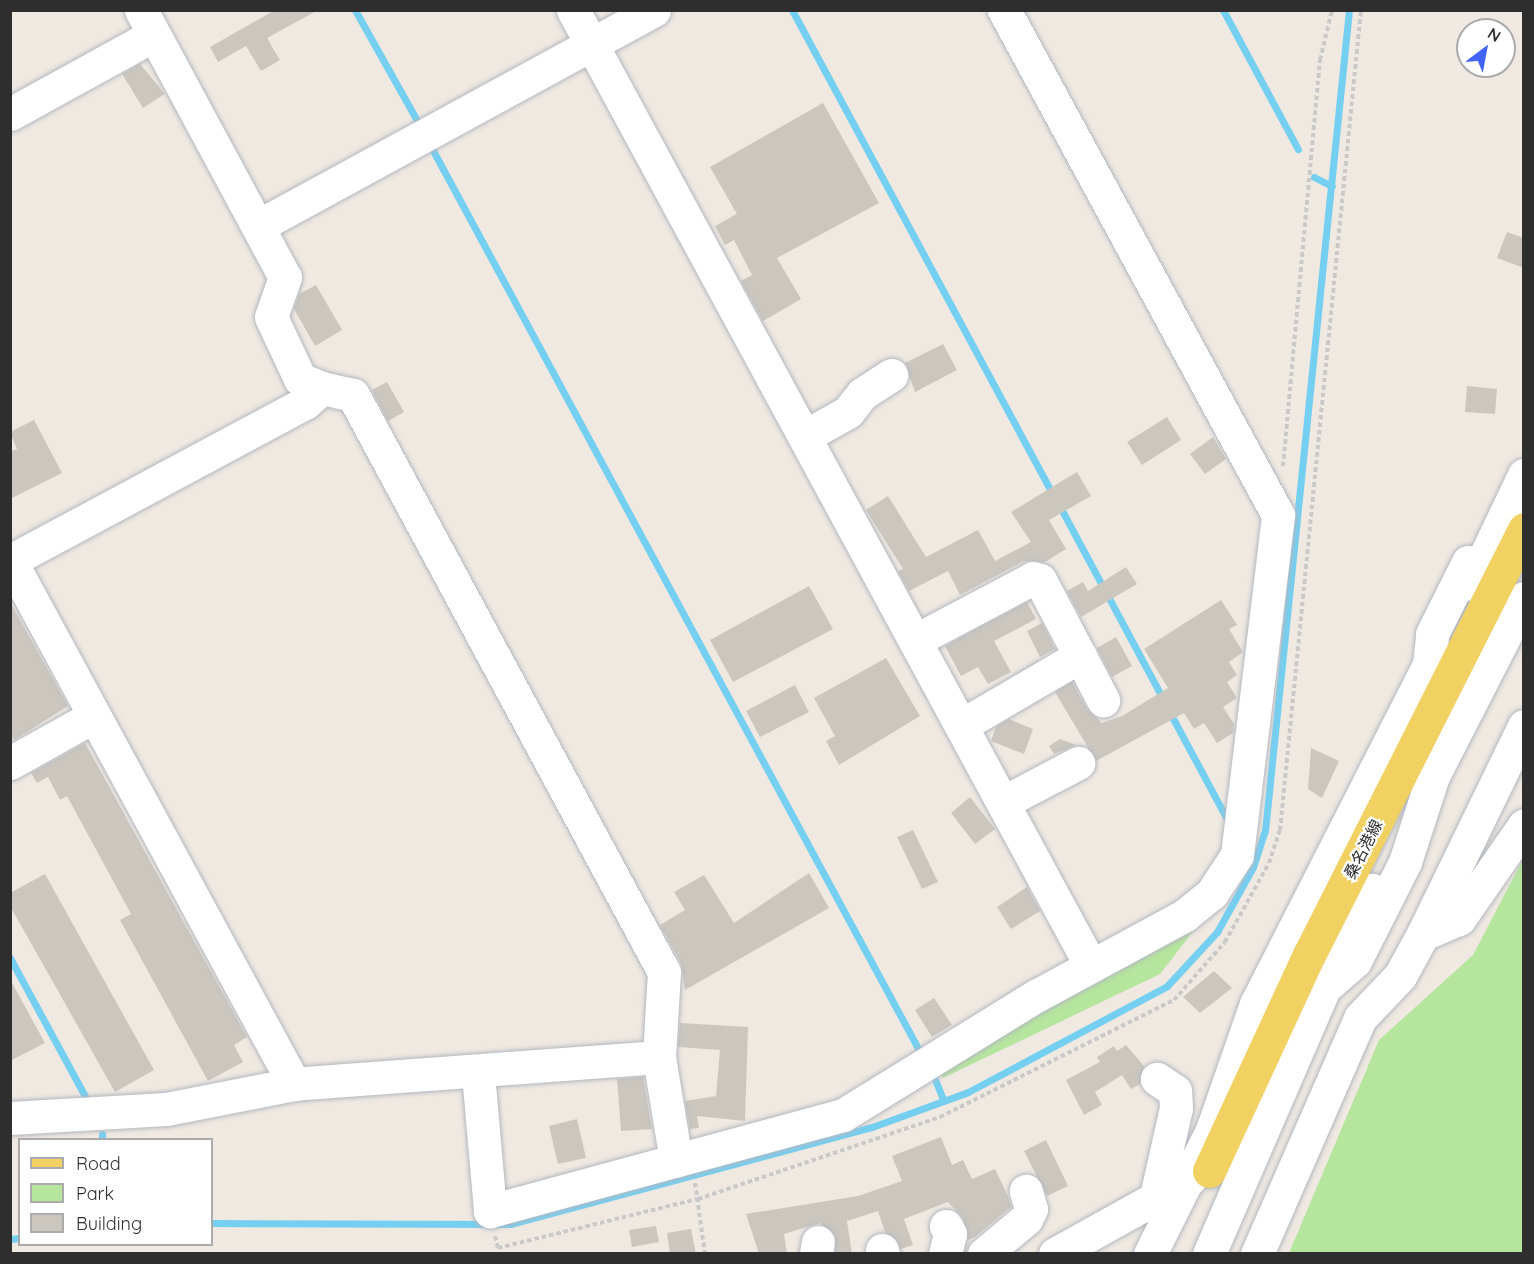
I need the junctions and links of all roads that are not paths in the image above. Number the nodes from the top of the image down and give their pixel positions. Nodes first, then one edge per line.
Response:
1 (573, 10) edge
2 (654, 10) edge
3 (1004, 10) edge
4 (146, 23) edge
5 (591, 44) junction
6 (10, 114) edge
7 (258, 226) junction
8 (891, 375) dead end
9 (322, 388) junction
10 (805, 436) junction
11 (1524, 475) edge
12 (1524, 529) edge
13 (11, 561) edge
14 (1478, 564) junction
15 (1524, 598) edge
16 (916, 640) junction
17 (1080, 656) junction
18 (1455, 667) junction
19 (1103, 700) dead end
20 (94, 716) junction
21 (962, 725) junction
22 (1524, 726) edge
23 (10, 763) edge
24 (1078, 763) dead end
25 (1025, 784) junction
26 (1524, 825) edge
27 (1412, 832) junction
28 (1423, 934) junction
29 (1309, 955) junction
30 (1091, 966) junction
31 (659, 1057) junction
32 (478, 1073) junction
33 (1157, 1079) dead end
34 (294, 1084) junction
35 (10, 1118) edge
36 (676, 1161) junction
37 (1200, 1175) junction
38 (1026, 1191) dead end
39 (1155, 1201) junction
40 (984, 1254) edge
41 (1055, 1254) edge
42 (1150, 1254) edge
43 (1172, 1254) edge
44 (1209, 1254) edge
45 (1257, 1254) edge

1 - 5 street
2 - 5 street
3 - 30 street
4 - 6 street
4 - 7 street
5 - 7 street
5 - 10 street
7 - 9 street
8 - 10 street
9 - 13 street
9 - 31 street
10 - 16 street
11 - 14 street
12 - 18 main road, 桑名港線
13 - 20 street
14 - 18 street
14 - 37 street
15 - 27 street
16 - 17 street
16 - 21 street
17 - 19 street
17 - 21 street
18 - 29 main road, 桑名港線
20 - 23 street
20 - 34 street
21 - 25 street
22 - 28 street
24 - 25 street
25 - 30 street
26 - 28 street
27 - 29 street
27 - 44 street
28 - 45 street
29 - 37 main road, 桑名港線
30 - 36 street
31 - 32 street
31 - 36 street
32 - 34 street
32 - 36 street
33 - 39 street
34 - 35 street
37 - 39 street
37 - 42 street
37 - 43 street
38 - 40 street
39 - 41 street

